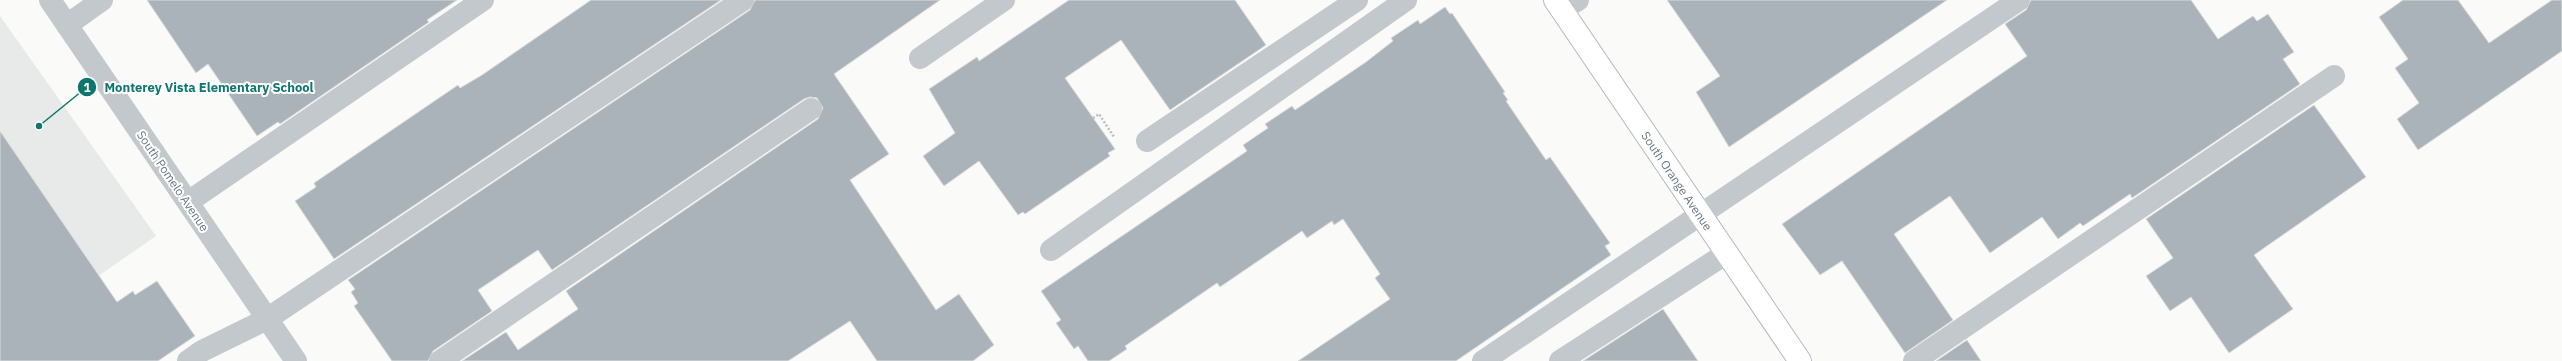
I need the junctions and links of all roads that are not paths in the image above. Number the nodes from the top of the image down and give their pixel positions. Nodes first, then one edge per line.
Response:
1 (50, 0) edge
2 (102, 0) edge
3 (483, 0) edge
4 (743, 0) edge
5 (1004, 0) edge
6 (1357, 0) edge
7 (1406, 0) edge
8 (2019, 0) edge
9 (1565, 3) edge
10 (67, 25) junction
11 (920, 58) dead end
12 (2334, 76) dead end
13 (811, 108) dead end
14 (1147, 141) dead end
15 (188, 202) junction
16 (1700, 215) junction
17 (1052, 250) dead end
18 (1726, 253) junction
19 (267, 319) junction
20 (188, 361) edge
21 (296, 361) edge
22 (440, 361) edge
23 (1483, 361) edge
24 (1560, 361) edge
25 (1800, 361) edge
26 (1914, 361) edge

1 - 10 street, South Pomelo Avenue
2 - 10 street
3 - 15 street
4 - 19 street
5 - 11 street
6 - 14 street
7 - 17 street
8 - 16 street
9 - 16 street, South Orange Avenue
10 - 15 street, South Pomelo Avenue
12 - 26 street
13 - 22 street
15 - 19 street, South Pomelo Avenue
16 - 18 street, South Orange Avenue
16 - 23 street
18 - 24 street
18 - 25 street, South Orange Avenue
19 - 20 street
19 - 21 street, South Pomelo Avenue

